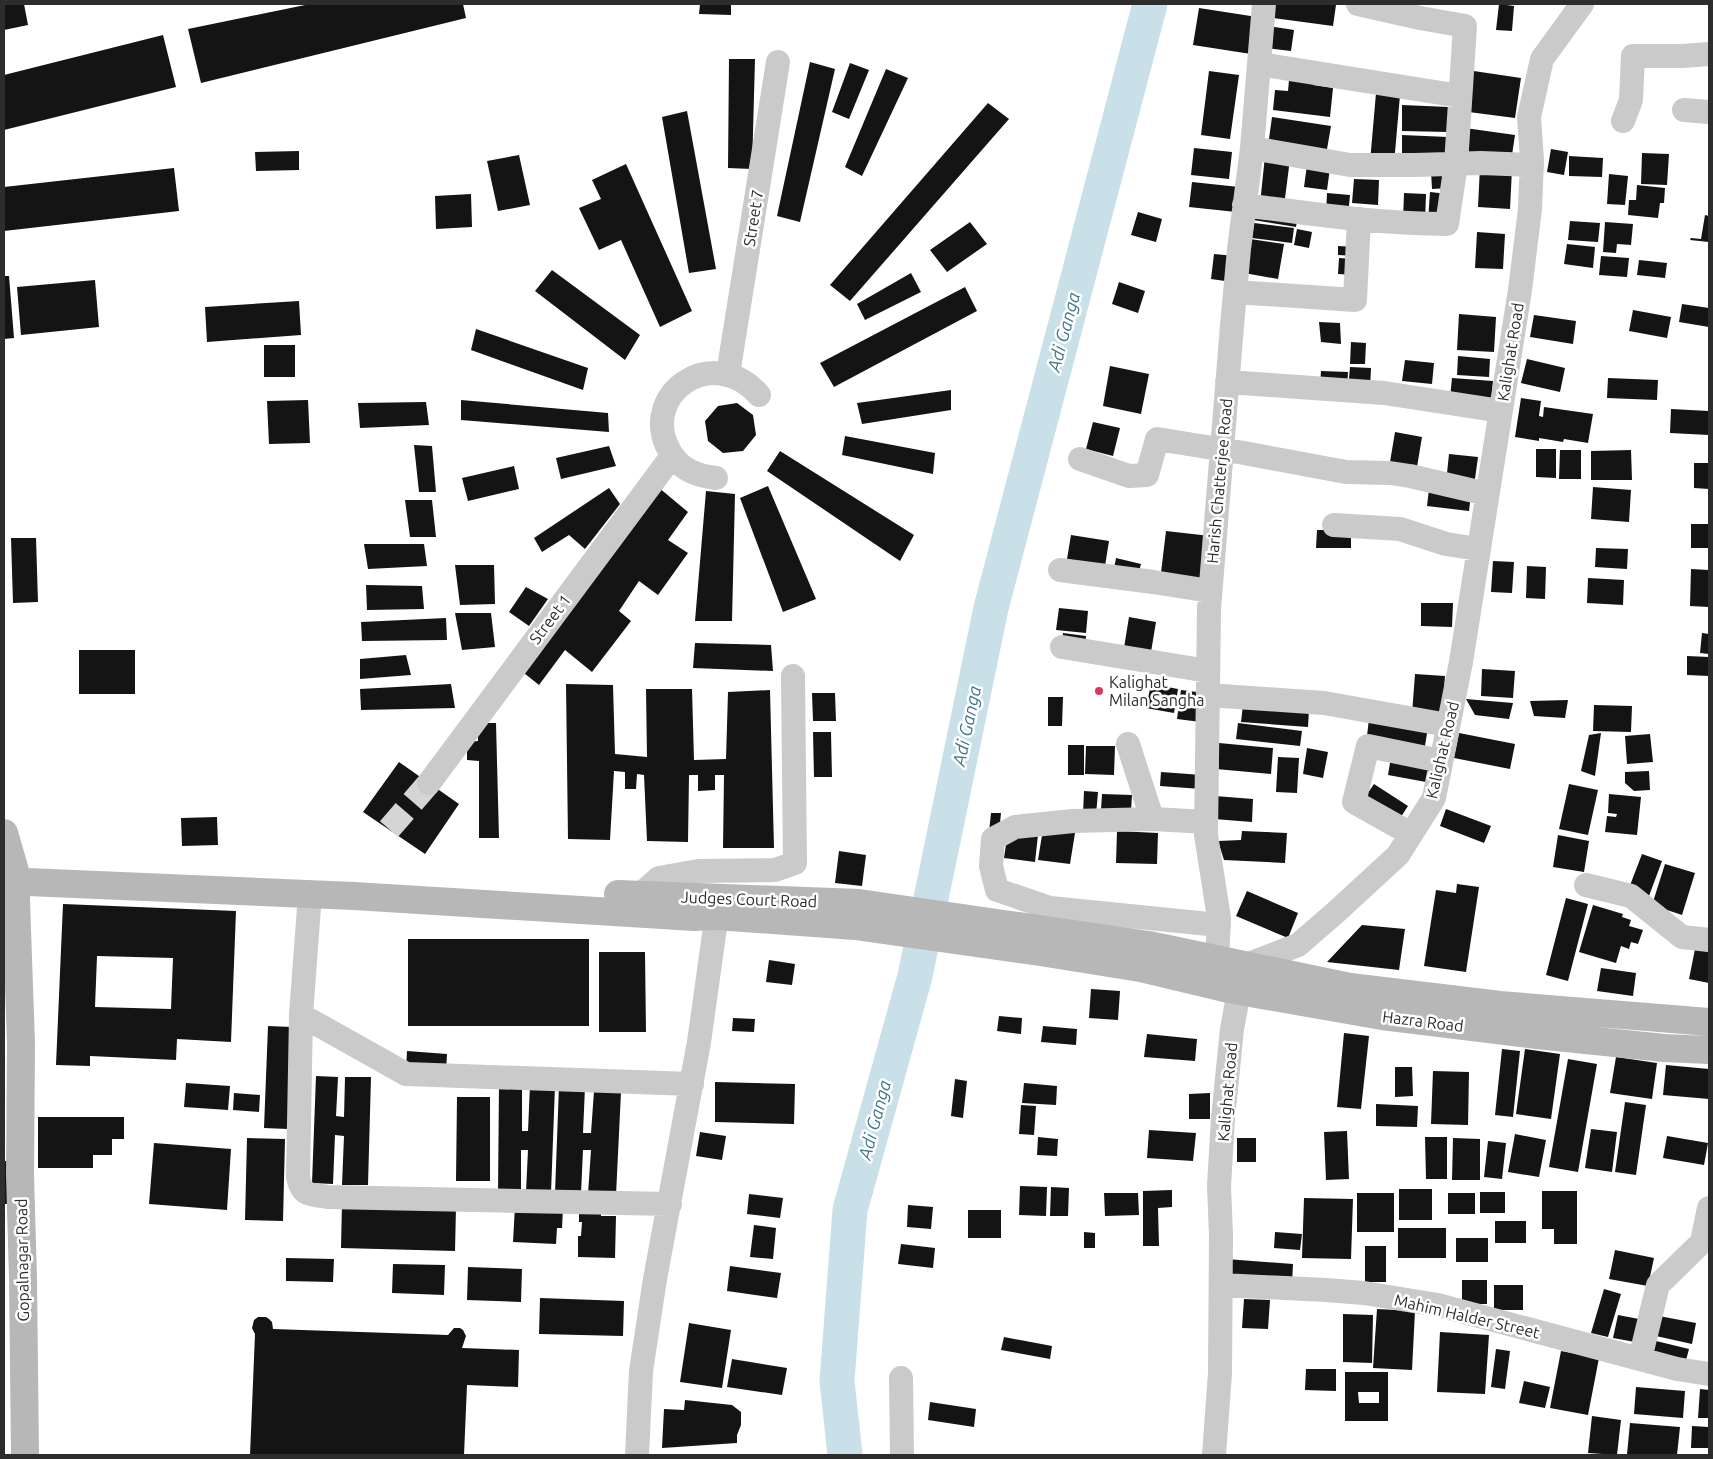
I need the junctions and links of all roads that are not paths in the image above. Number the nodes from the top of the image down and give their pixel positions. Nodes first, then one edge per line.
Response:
1 (1264, 4) edge
2 (1358, 4) edge
3 (1582, 4) edge
4 (1709, 54) edge
5 (778, 62) dead end
6 (1259, 64) junction
7 (1460, 96) junction
8 (1684, 110) dead end
9 (1709, 112) edge
10 (1623, 121) dead end
11 (1252, 148) junction
12 (1456, 164) junction
13 (1532, 165) junction
14 (1244, 205) junction
15 (1359, 219) junction
16 (1235, 292) junction
17 (728, 374) junction
18 (1227, 382) junction
19 (759, 394) dead end
20 (1501, 411) junction
21 (1221, 450) junction
22 (672, 456) junction
23 (1080, 459) dead end
24 (716, 478) dead end
25 (1487, 494) junction
26 (1334, 525) dead end
27 (1478, 549) junction
28 (1060, 570) dead end
29 (1210, 591) junction
30 (1062, 647) dead end
31 (1208, 671) junction
32 (793, 676) dead end
33 (1208, 695) junction
34 (1448, 725) junction
35 (1128, 744) dead end
36 (1441, 760) junction
37 (429, 783) tunnel mouth
38 (1154, 819) junction
39 (1206, 822) junction
40 (4, 833) edge
41 (1411, 834) junction
42 (10, 876) edge
43 (1586, 885) dead end
44 (310, 894) junction
45 (640, 895) junction
46 (710, 910) junction
47 (1219, 925) junction
48 (1709, 940) edge
49 (1145, 957) junction
50 (1217, 959) junction
51 (1246, 965) junction
52 (1239, 991) junction
53 (301, 1015) junction
54 (1709, 1022) edge
55 (1709, 1050) edge
56 (692, 1084) junction
57 (12, 1149) edge
58 (670, 1204) junction
59 (1709, 1208) edge
60 (1221, 1285) junction
61 (1640, 1359) junction
62 (1709, 1374) edge
63 (901, 1378) dead end
64 (25, 1455) edge
65 (637, 1455) edge
66 (902, 1455) edge
67 (1214, 1455) edge

1 - 6 street, Harish Chatterjee Road
2 - 7 street
3 - 13 street, Kalighat Road
4 - 10 street
5 - 17 street, Street 7
6 - 7 street
6 - 11 street, Harish Chatterjee Road
7 - 12 street
8 - 9 street
11 - 12 street
11 - 14 street, Harish Chatterjee Road
12 - 13 street
12 - 15 street
13 - 20 street, Kalighat Road
14 - 15 street
14 - 16 street, Harish Chatterjee Road
15 - 16 street
16 - 18 street, Harish Chatterjee Road
17 - 19 street
17 - 22 street
18 - 20 street
18 - 21 street, Harish Chatterjee Road
20 - 25 street, Kalighat Road
21 - 23 street
21 - 25 street
21 - 29 street, Harish Chatterjee Road
22 - 24 street
22 - 37 street, Street 1
25 - 27 street, Kalighat Road
26 - 27 street
27 - 34 street, Kalighat Road
28 - 29 street
29 - 31 street, Harish Chatterjee Road
30 - 31 street
31 - 33 street, Harish Chatterjee Road
32 - 45 street
33 - 34 street
33 - 39 street, Harish Chatterjee Road
34 - 36 street, Kalighat Road
35 - 38 street
36 - 41 street, Kalighat Road
36 - 41 street
38 - 39 street
38 - 47 street
39 - 47 street, Harish Chatterjee Road
40 - 42 main road, Gopalnagar Road
41 - 51 street, Kalighat Road
42 - 44 main road
42 - 45 main road, Judges Court Road
42 - 57 main road, Gopalnagar Road
43 - 48 street
44 - 46 main road
44 - 53 street
45 - 46 main road, Judges Court Road
46 - 49 main road, Judges Court Road
46 - 56 street
47 - 50 street, Harish Chatterjee Road
49 - 50 main road, Hazra Road
49 - 52 main road, Hazra Road
50 - 51 main road, Hazra Road
51 - 52 street, Kalighat Road
51 - 54 main road, Hazra Road
52 - 55 main road, Hazra Road
52 - 60 street, Kalighat Road
53 - 56 street
53 - 58 street
56 - 58 street
57 - 64 main road, Gopalnagar Road
58 - 65 street
59 - 61 street
60 - 61 street, Mahim Halder Street
60 - 67 street, Kalighat Road
61 - 62 street, Mahim Halder Street
63 - 66 street

